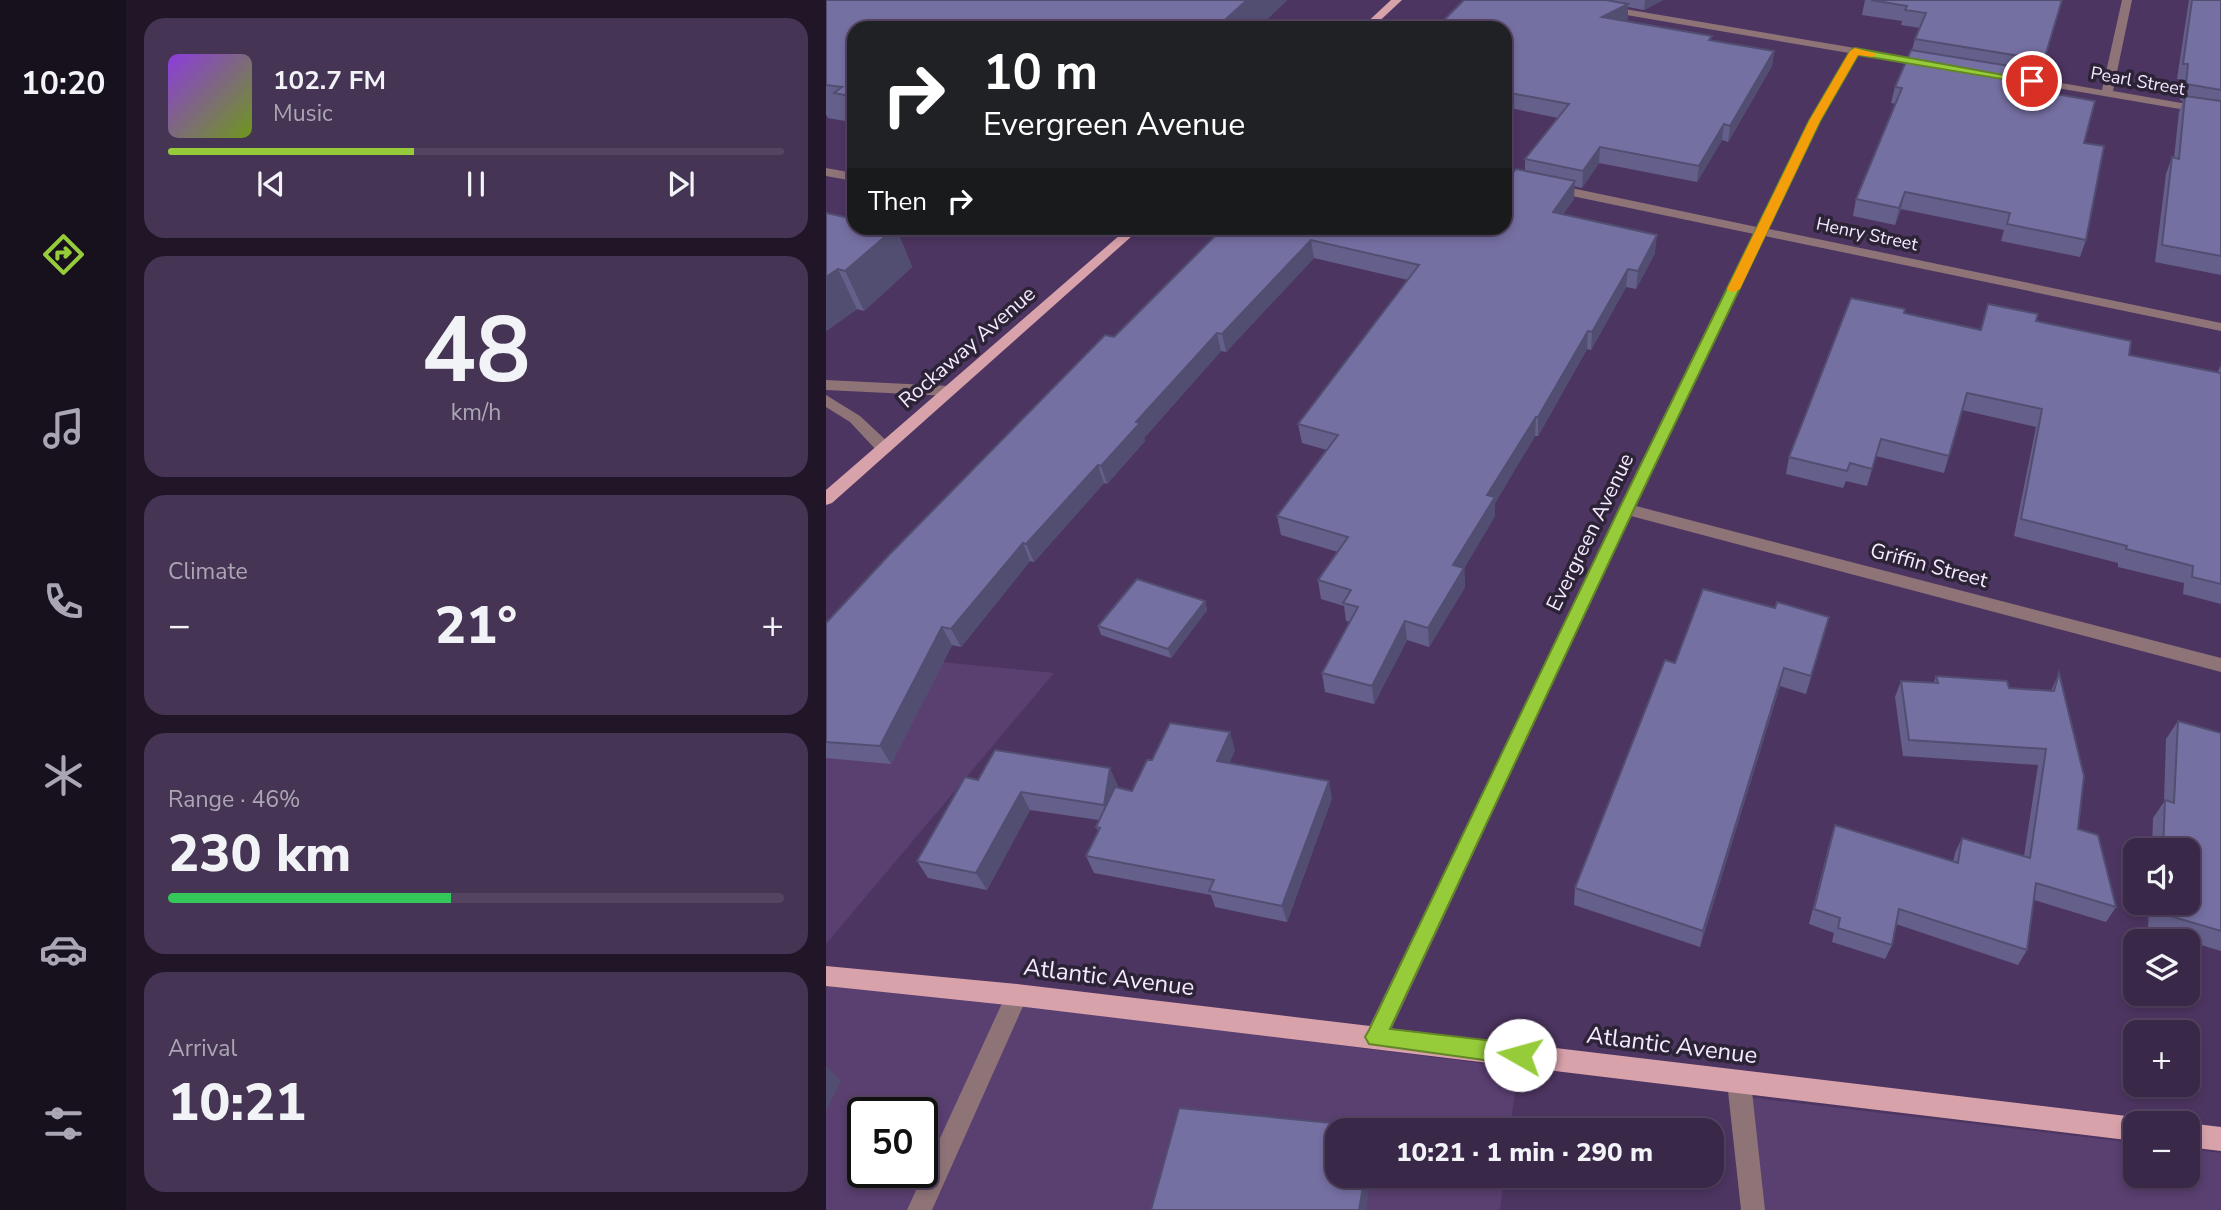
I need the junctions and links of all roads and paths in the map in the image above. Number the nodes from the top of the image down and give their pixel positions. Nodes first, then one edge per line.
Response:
1 (1397, 0) edge
2 (2127, 0) edge
3 (1591, 7) edge
4 (1374, 21) edge
5 (1855, 51) junction
6 (1935, 65) edge
7 (2001, 76) edge
8 (2107, 93) junction
9 (2221, 113) edge
10 (826, 172) edge
11 (847, 176) edge
12 (1512, 179) edge
13 (1761, 232) junction
14 (1127, 235) edge
15 (2221, 327) edge
16 (826, 384) edge
17 (949, 391) junction
18 (826, 400) edge
19 (884, 448) junction
20 (826, 499) edge
21 (1626, 509) junction
22 (2221, 665) edge
23 (826, 976) edge
24 (1017, 995) junction
25 (1376, 1037) junction
26 (1739, 1082) junction
27 (2123, 1128) edge
28 (2200, 1136) edge
29 (2221, 1139) edge
30 (919, 1210) edge
31 (1753, 1210) edge

1 - 4 main road
2 - 8 street
3 - 5 street
5 - 6 street
5 - 13 street, Evergreen Avenue
7 - 8 street, Pearl Street
8 - 9 street, Pearl Street
10 - 11 street
12 - 13 street, Henry Street
13 - 15 street, Henry Street
13 - 21 street, Evergreen Avenue
14 - 17 main road, Rockaway Avenue
16 - 17 street
17 - 19 main road, Rockaway Avenue
18 - 19 street
19 - 20 main road, Rockaway Avenue
21 - 22 street, Griffin Street
21 - 25 street, Evergreen Avenue
23 - 24 main road, Atlantic Avenue
24 - 25 main road, Atlantic Avenue
24 - 30 street
25 - 26 main road, Atlantic Avenue
26 - 27 main road, Atlantic Avenue
26 - 31 street
28 - 29 main road

